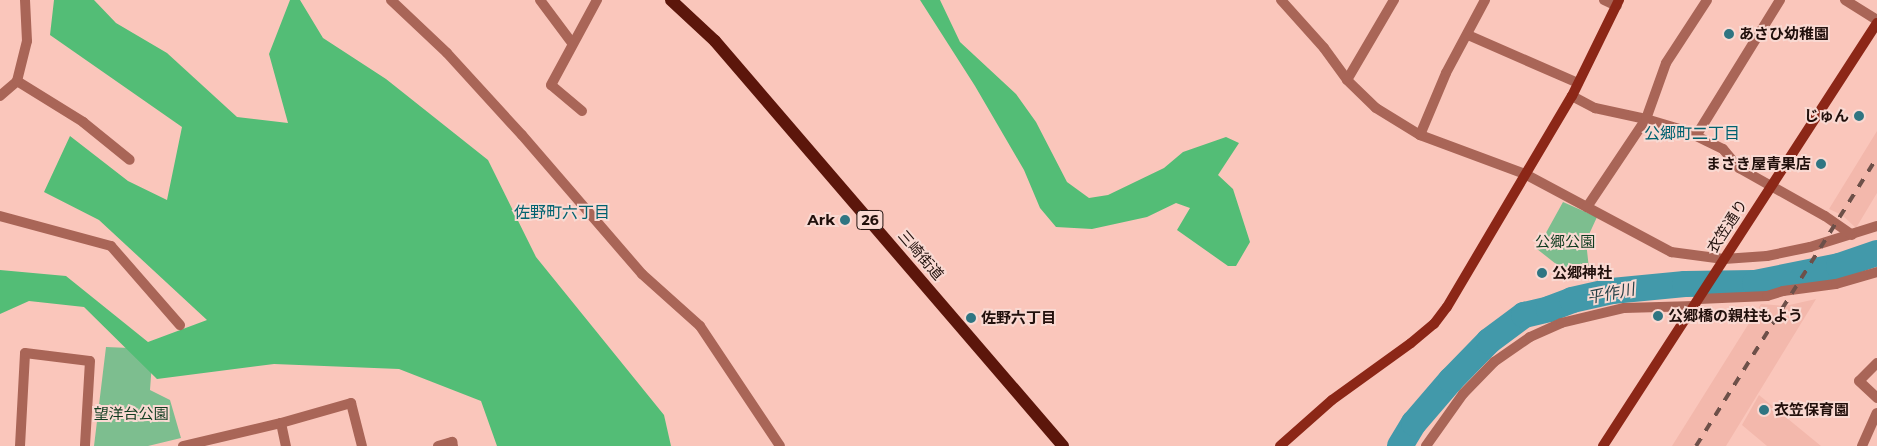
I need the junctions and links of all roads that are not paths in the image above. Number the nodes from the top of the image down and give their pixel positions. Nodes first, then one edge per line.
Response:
1 (25, 0) edge
2 (391, 0) edge
3 (540, 0) edge
4 (597, 0) edge
5 (671, 0) edge
6 (1281, 0) edge
7 (1394, 0) edge
8 (1486, 0) edge
9 (1604, 0) edge
10 (1707, 0) edge
11 (1780, 0) edge
12 (1845, 0) edge
13 (1618, 3) edge
14 (1877, 22) edge
15 (1468, 35) junction
16 (572, 43) junction
17 (1347, 80) junction
18 (17, 81) junction
19 (1578, 83) junction
20 (0, 96) edge
21 (1572, 96) junction
22 (582, 111) dead end
23 (1646, 119) junction
24 (1420, 135) junction
25 (1696, 136) junction
26 (130, 160) dead end
27 (1525, 174) junction
28 (1771, 185) junction
29 (1587, 207) junction
30 (0, 216) edge
31 (1876, 231) edge
32 (1852, 235) junction
33 (1722, 262) junction
34 (1877, 272) edge
35 (1698, 300) junction
36 (180, 325) dead end
37 (1877, 362) edge
38 (1877, 398) edge
39 (1877, 413) edge
40 (281, 423) junction
41 (20, 446) edge
42 (85, 446) edge
43 (183, 446) edge
44 (286, 446) edge
45 (362, 446) edge
46 (438, 446) edge
47 (453, 446) edge
48 (780, 446) edge
49 (1063, 446) edge
50 (1280, 446) edge
51 (1426, 446) edge
52 (1603, 446) edge
53 (1862, 446) edge

1 - 18 street
2 - 48 street
3 - 16 street
4 - 16 street
5 - 49 main road, 三崎街道 / 26
6 - 17 street
7 - 17 street
8 - 15 street
9 - 13 street
10 - 23 street
11 - 25 street
12 - 14 street
13 - 19 street
14 - 28 street, 衣笠通り
15 - 19 street
15 - 24 street
16 - 22 street
17 - 24 street
18 - 20 street
18 - 26 street
19 - 21 street
21 - 23 street
21 - 27 street
23 - 25 street
23 - 29 street
24 - 27 street
25 - 28 street
27 - 29 street
27 - 50 street
28 - 32 street
28 - 33 street, 衣笠通り
29 - 33 street
30 - 36 street
31 - 32 street
32 - 33 street
33 - 35 street, 衣笠通り
34 - 35 street
35 - 51 street
35 - 52 street, 衣笠通り
37 - 38 street
39 - 53 street
40 - 43 street
40 - 44 street
40 - 45 street
41 - 42 street
46 - 47 street

